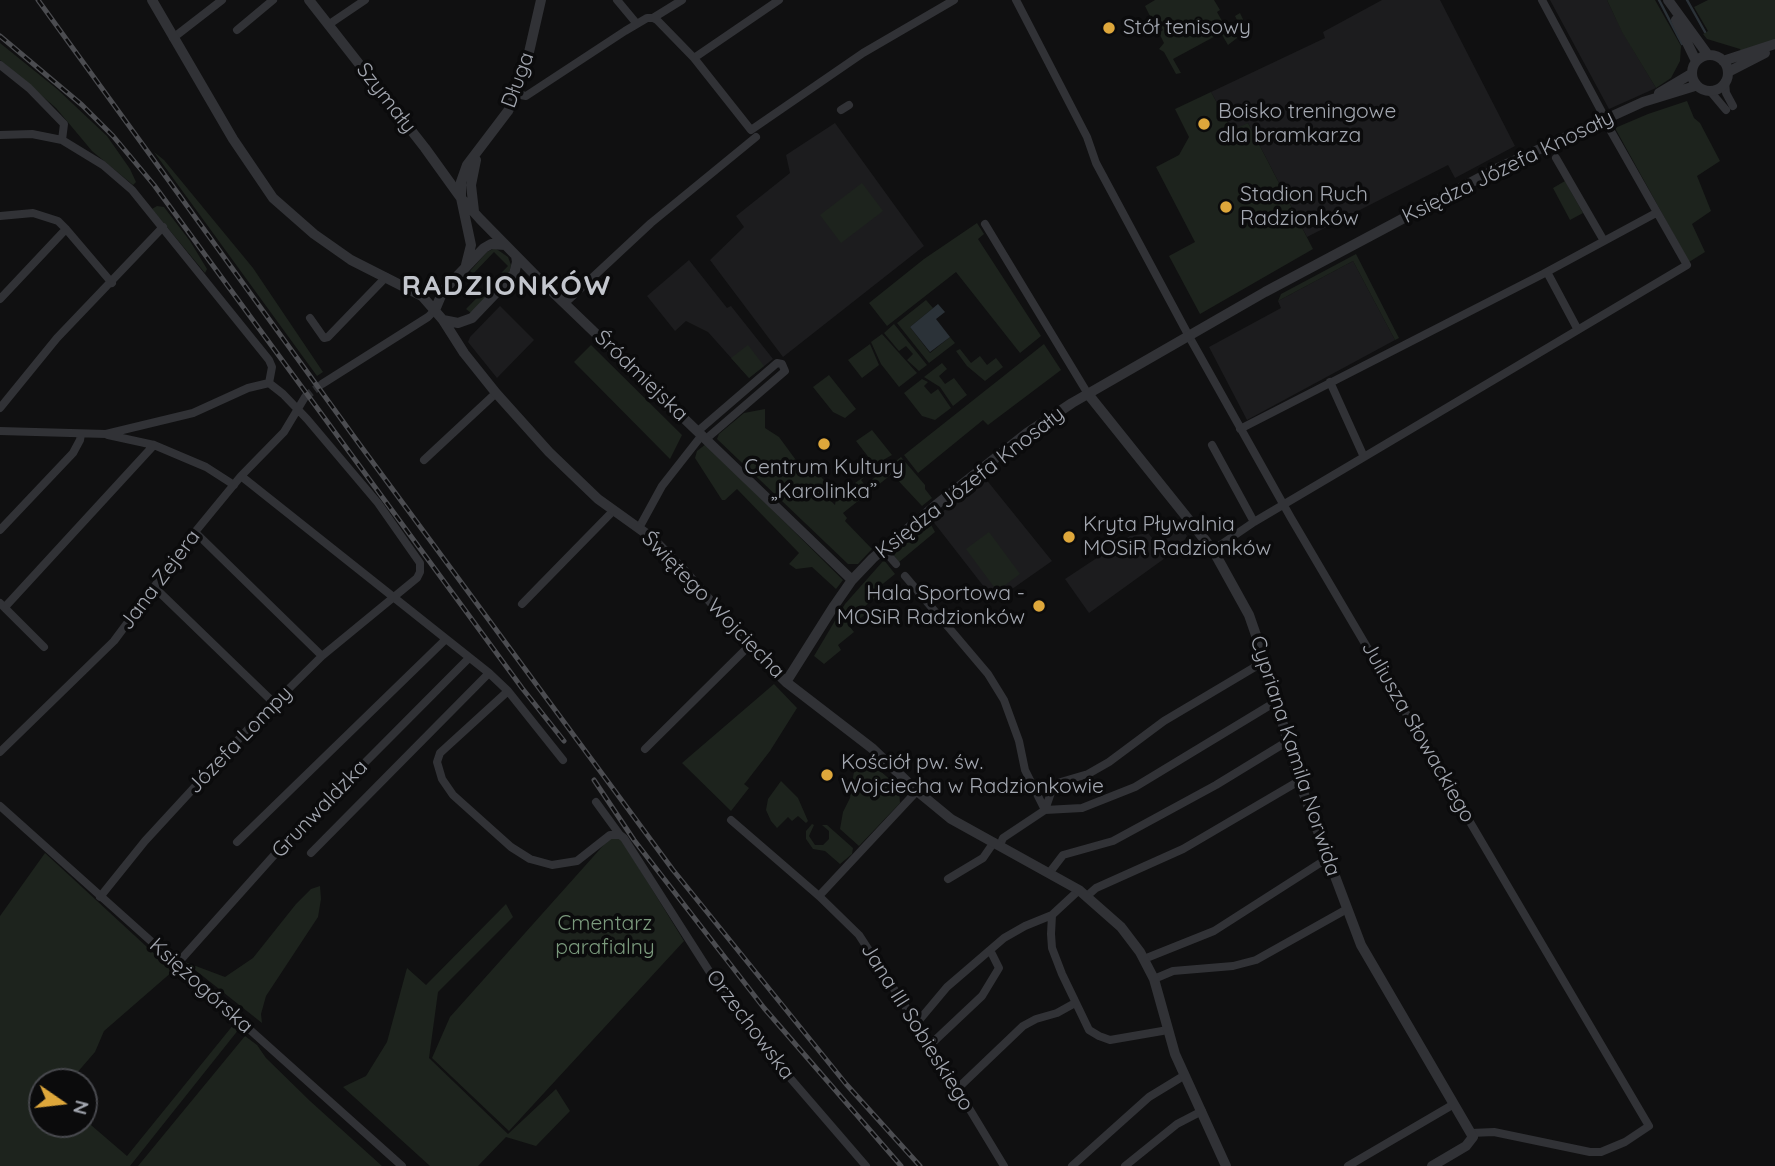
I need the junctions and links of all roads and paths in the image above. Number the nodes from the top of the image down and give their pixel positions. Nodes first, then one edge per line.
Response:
1 (152, 0) edge
2 (222, 0) edge
3 (273, 0) edge
4 (309, 0) edge
5 (365, 0) edge
6 (541, 0) edge
7 (617, 0) edge
8 (682, 0) edge
9 (779, 0) edge
10 (954, 0) edge
11 (1016, 0) edge
12 (1542, 0) edge
13 (1668, 0) edge
14 (653, 18) junction
15 (636, 24) junction
16 (328, 25) junction
17 (237, 30) dead end
18 (173, 38) junction
19 (1775, 46) edge
20 (1708, 55) junction
21 (694, 58) junction
22 (1696, 61) junction
23 (1723, 61) junction
24 (0, 65) edge
25 (1691, 74) junction
26 (1727, 77) junction
27 (1695, 86) junction
28 (1710, 91) junction
29 (516, 94) junction
30 (1643, 102) junction
31 (849, 105) dead end
32 (841, 110) dead end
33 (1605, 118) junction
34 (753, 134) junction
35 (0, 135) edge
36 (62, 140) junction
37 (478, 153) junction
38 (1556, 158) dead end
39 (467, 165) junction
40 (441, 169) junction
41 (461, 198) junction
42 (474, 211) junction
43 (1656, 213) junction
44 (0, 216) edge
45 (985, 224) dead end
46 (163, 227) junction
47 (66, 229) junction
48 (1604, 241) junction
49 (505, 245) junction
50 (516, 256) junction
51 (466, 265) junction
52 (1547, 272) junction
53 (386, 277) junction
54 (112, 283) junction
55 (0, 299) edge
56 (565, 303) junction
57 (435, 310) junction
58 (310, 318) dead end
59 (443, 320) junction
60 (1578, 330) junction
61 (1189, 336) junction
62 (1330, 382) junction
63 (269, 383) junction
64 (321, 384) tunnel mouth
65 (496, 393) junction
66 (1088, 394) junction
67 (305, 397) tunnel mouth
68 (0, 408) edge
69 (296, 409) junction
70 (1240, 429) junction
71 (0, 431) edge
72 (81, 433) junction
73 (106, 434) junction
74 (702, 435) junction
75 (154, 444) junction
76 (1212, 446) dead end
77 (1364, 457) junction
78 (424, 460) dead end
79 (241, 477) junction
80 (234, 485) junction
81 (1284, 505) junction
82 (614, 510) junction
83 (1254, 522) junction
84 (639, 528) junction
85 (0, 530) edge
86 (195, 532) junction
87 (883, 549) junction
88 (1213, 550) junction
89 (896, 564) dead end
90 (905, 576) dead end
91 (852, 580) junction
92 (154, 587) junction
93 (395, 597) junction
94 (522, 604) dead end
95 (2, 605) edge
96 (446, 639) junction
97 (749, 646) junction
98 (44, 648) dead end
99 (322, 656) junction
100 (469, 658) junction
101 (1265, 661) junction
102 (489, 673) junction
103 (786, 682) junction
104 (508, 691) junction
105 (1277, 701) junction
106 (274, 704) junction
107 (1288, 741) junction
108 (645, 749) dead end
109 (0, 752) edge
110 (563, 760) dead end
111 (1299, 780) junction
112 (917, 791) junction
113 (596, 802) dead end
114 (0, 806) edge
115 (1045, 810) junction
116 (731, 820) dead end
117 (622, 837) junction
118 (237, 842) dead end
119 (997, 844) junction
120 (311, 853) dead end
121 (1328, 858) junction
122 (1051, 872) junction
123 (948, 879) dead end
124 (1083, 893) junction
125 (819, 896) junction
126 (100, 897) junction
127 (1347, 909) junction
128 (1052, 915) junction
129 (990, 950) junction
130 (1144, 959) junction
131 (176, 965) junction
132 (1154, 979) junction
133 (1075, 1003) junction
134 (916, 1024) junction
135 (1168, 1030) junction
136 (930, 1045) junction
137 (1185, 1075) junction
138 (957, 1089) junction
139 (1454, 1104) junction
140 (1202, 1111) junction
141 (1472, 1135) junction
142 (402, 1166) edge
143 (866, 1166) edge
144 (1004, 1166) edge
145 (1072, 1166) edge
146 (1125, 1166) edge
147 (1226, 1166) edge
148 (1348, 1166) edge
149 (1432, 1166) edge

1 - 18 street, Świętego Wojciecha
2 - 18 street
3 - 17 street
4 - 16 street, Szymały
5 - 16 street
6 - 29 street, Długa
7 - 15 street
8 - 14 street
9 - 21 street
10 - 34 street
11 - 61 street
12 - 33 street
13 - 20 street
13 - 22 street
14 - 15 street
14 - 21 street
15 - 29 street
16 - 40 street, Szymały
18 - 53 street, Świętego Wojciecha
19 - 23 street
19 - 26 street
20 - 22 street
20 - 23 street
21 - 34 street
22 - 25 street
23 - 26 street
24 - 36 street
25 - 27 street
25 - 30 street, Księdza Józefa Knosały
26 - 28 street
26 - 28 street
27 - 28 street
27 - 30 street, Księdza Józefa Knosały
29 - 37 street, Długa
30 - 33 street, Księdza Józefa Knosały
31 - 32 street
33 - 43 street
33 - 61 street, Księdza Józefa Knosały
34 - 56 street
35 - 36 street
36 - 46 street
37 - 39 street, Długa
37 - 42 street, Długa
38 - 48 street
39 - 40 street
39 - 41 street
40 - 41 street, Szymały
41 - 42 street, Śródmiejska
41 - 51 street
42 - 49 street, Śródmiejska
43 - 48 street
43 - 60 street
44 - 47 street
45 - 66 street
46 - 54 street
46 - 63 street
47 - 54 street
47 - 55 street
48 - 52 street
49 - 50 street, Śródmiejska
49 - 51 street
50 - 56 street, Śródmiejska
50 - 59 street
51 - 57 street
52 - 60 street
52 - 62 street
53 - 57 street, Świętego Wojciecha
53 - 58 street
54 - 68 street
56 - 74 street, Śródmiejska
57 - 59 street, Świętego Wojciecha
57 - 64 street
59 - 65 street, Świętego Wojciecha
60 - 77 street
61 - 66 street, Księdza Józefa Knosały
61 - 70 street, Juliusza Słowackiego
62 - 70 street
62 - 77 street
63 - 69 street, Józefa Lompy
63 - 73 street
65 - 78 street
65 - 82 street, Świętego Wojciecha
66 - 87 street, Księdza Józefa Knosały
66 - 88 street, Cypriana Kamila Norwida
67 - 69 street, Jana Zejera
69 - 79 street, Jana Zejera
69 - 93 street, Józefa Lompy
70 - 81 street, Juliusza Słowackiego
71 - 72 street
72 - 73 street
72 - 85 street
73 - 75 street
74 - 74 street
74 - 84 street, Śródmiejska
74 - 91 street, Śródmiejska
75 - 80 street
75 - 95 street
76 - 83 street
77 - 81 street
79 - 80 street, Jana Zejera
79 - 93 street
80 - 86 street, Jana Zejera
81 - 83 street
81 - 141 street, Juliusza Słowackiego
82 - 84 street, Świętego Wojciecha
82 - 94 street
83 - 88 street
84 - 97 street, Świętego Wojciecha
86 - 92 street, Jana Zejera
86 - 99 street
87 - 89 street
87 - 91 street, Księdza Józefa Knosały
88 - 101 street, Cypriana Kamila Norwida
90 - 115 street
91 - 103 street, Księdza Józefa Knosały
92 - 106 street
92 - 109 street, Jana Zejera
93 - 96 street
93 - 99 street, Józefa Lompy
95 - 98 street
96 - 100 street
96 - 118 street
97 - 103 street, Świętego Wojciecha
97 - 108 street
99 - 106 street, Józefa Lompy
100 - 102 street
100 - 131 street, Grunwaldzka
101 - 105 street, Cypriana Kamila Norwida
101 - 115 street
102 - 104 street
102 - 120 street
103 - 112 street, Świętego Wojciecha
104 - 110 street
104 - 117 street
105 - 107 street, Cypriana Kamila Norwida
105 - 115 street
106 - 126 street, Józefa Lompy
107 - 111 street, Cypriana Kamila Norwida
107 - 122 street
111 - 121 street, Cypriana Kamila Norwida
111 - 124 street
112 - 119 street, Świętego Wojciecha
112 - 125 street
113 - 117 street, Orzechowska
114 - 126 street, Księżogórska
115 - 119 street
116 - 125 street, Jana III Sobieskiego
117 - 143 street, Orzechowska
119 - 122 street, Świętego Wojciecha
119 - 123 street
121 - 127 street, Cypriana Kamila Norwida
121 - 130 street
122 - 124 street, Świętego Wojciecha
124 - 128 street
124 - 130 street, Świętego Wojciecha
125 - 134 street, Jana III Sobieskiego
126 - 131 street, Księżogórska
127 - 132 street
127 - 139 street, Cypriana Kamila Norwida
128 - 129 street
128 - 133 street
129 - 134 street
129 - 136 street
130 - 132 street, Świętego Wojciecha
131 - 142 street, Księżogórska
132 - 135 street, Świętego Wojciecha
133 - 135 street
133 - 138 street
134 - 136 street, Jana III Sobieskiego
135 - 137 street, Świętego Wojciecha
136 - 138 street, Jana III Sobieskiego
137 - 140 street, Świętego Wojciecha
137 - 145 street
138 - 144 street, Jana III Sobieskiego
139 - 141 street, Cypriana Kamila Norwida
139 - 148 street
140 - 146 street
140 - 147 street, Świętego Wojciecha
141 - 149 street

